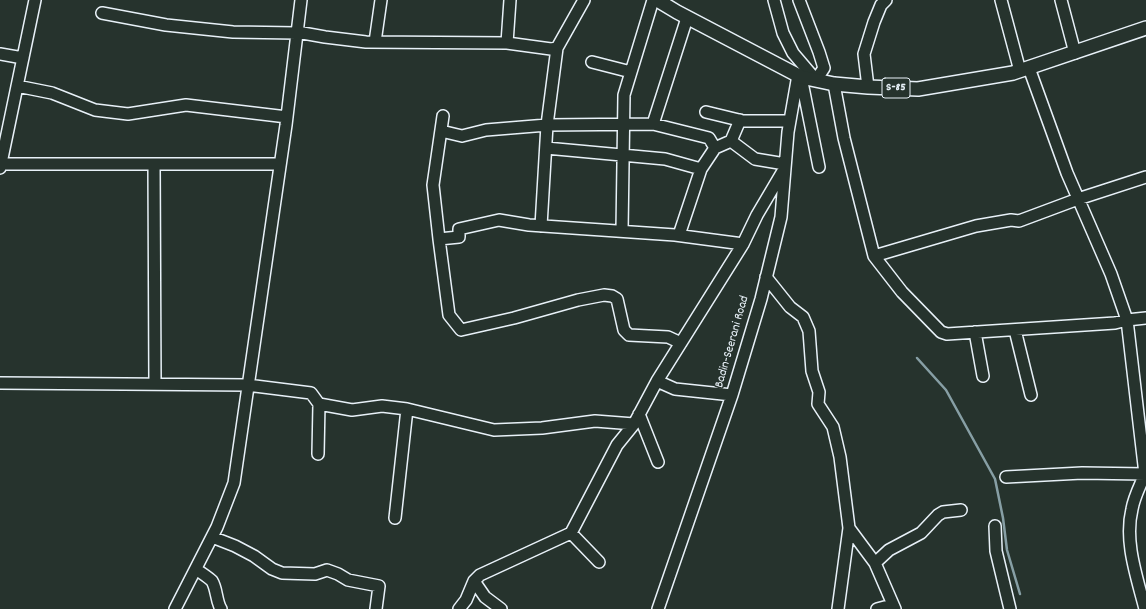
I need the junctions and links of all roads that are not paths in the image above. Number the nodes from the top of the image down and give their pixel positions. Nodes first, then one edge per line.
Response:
1 (34, 0) edge
2 (301, 0) edge
3 (381, 0) edge
4 (510, 0) edge
5 (584, 0) edge
6 (653, 0) edge
7 (656, 0) edge
8 (774, 0) edge
9 (799, 0) edge
10 (1001, 0) edge
11 (1061, 0) edge
12 (880, 2) edge
13 (102, 13) dead end
14 (687, 18) junction
15 (1146, 28) edge
16 (297, 32) junction
17 (376, 42) junction
18 (507, 44) junction
19 (557, 48) junction
20 (1075, 53) junction
21 (0, 54) edge
22 (23, 58) junction
23 (592, 62) dead end
24 (1024, 70) junction
25 (631, 72) junction
26 (800, 76) junction
27 (816, 80) junction
28 (834, 84) junction
29 (17, 86) junction
30 (868, 87) junction
31 (706, 112) dead end
32 (443, 116) dead end
33 (287, 117) junction
34 (740, 120) junction
35 (790, 121) junction
36 (624, 124) junction
37 (653, 124) junction
38 (547, 125) junction
39 (441, 131) junction
40 (730, 141) junction
41 (546, 148) junction
42 (715, 148) junction
43 (2, 151) edge
44 (624, 155) junction
45 (154, 164) junction
46 (280, 164) junction
47 (0, 166) edge
48 (819, 167) dead end
49 (784, 168) junction
50 (701, 169) junction
51 (1146, 177) edge
52 (1078, 199) junction
53 (541, 226) junction
54 (622, 231) junction
55 (679, 235) junction
56 (439, 239) junction
57 (743, 244) junction
58 (874, 256) junction
59 (766, 277) junction
60 (1146, 318) edge
61 (1127, 320) junction
62 (1014, 330) junction
63 (975, 332) junction
64 (681, 343) junction
65 (983, 376) dead end
66 (657, 382) junction
67 (0, 383) edge
68 (155, 384) junction
69 (247, 385) junction
70 (732, 395) junction
71 (1032, 395) dead end
72 (319, 404) junction
73 (407, 409) junction
74 (637, 419) junction
75 (318, 454) dead end
76 (658, 462) dead end
77 (1145, 475) edge
78 (1006, 477) dead end
79 (961, 510) dead end
80 (395, 518) dead end
81 (995, 526) dead end
82 (848, 528) junction
83 (571, 533) junction
84 (212, 537) junction
85 (599, 562) dead end
86 (875, 563) junction
87 (196, 569) junction
88 (474, 581) junction
89 (894, 607) edge
90 (174, 609) edge
91 (221, 609) edge
92 (376, 609) edge
93 (459, 609) edge
94 (501, 609) edge
95 (658, 609) edge
96 (838, 609) edge
97 (877, 609) edge
98 (1010, 609) edge
99 (1145, 609) edge

1 - 22 street
2 - 16 street
3 - 17 street
4 - 18 street
5 - 19 street
6 - 25 street
7 - 14 main road, S-85
8 - 27 street
9 - 27 street
10 - 24 street
11 - 20 street
12 - 30 street
13 - 16 street
14 - 26 main road, S-85
14 - 37 street
15 - 20 main road, S-85
16 - 17 street
16 - 33 street
17 - 18 street
18 - 19 street
19 - 38 street
20 - 24 main road, S-85
21 - 22 street
22 - 29 street
23 - 25 street
24 - 30 main road, S-85
24 - 52 street
25 - 36 street
26 - 27 main road, S-85
26 - 35 street, Badin-Seerani Road
26 - 48 street
27 - 28 main road, S-85
28 - 30 main road, S-85
28 - 58 street
29 - 33 street
29 - 43 street
31 - 34 street
32 - 39 street
33 - 46 street
34 - 35 street
34 - 40 street
35 - 49 street, Badin-Seerani Road
36 - 37 street
36 - 38 street
36 - 44 street
37 - 42 street
38 - 39 street
38 - 41 street
39 - 56 street
40 - 42 street
40 - 49 street
41 - 44 street
41 - 53 street
42 - 50 street
43 - 47 street
44 - 50 street
44 - 54 street
45 - 46 street
45 - 47 street
45 - 68 street
46 - 69 street
49 - 57 street
49 - 59 street, Badin-Seerani Road
50 - 55 street
51 - 52 street
52 - 58 street
52 - 61 street
53 - 54 street
53 - 56 street
54 - 55 street
55 - 57 street
56 - 64 street
57 - 64 street
58 - 63 street
59 - 70 street, Badin-Seerani Road
59 - 82 street
60 - 61 street
61 - 62 street
61 - 77 street
62 - 63 street
62 - 71 street
63 - 65 street
64 - 66 street
66 - 70 street
66 - 74 street
67 - 68 street
68 - 69 street
69 - 72 street
69 - 84 street
70 - 95 street, Badin-Seerani Road
72 - 73 street
72 - 75 street
73 - 74 street
73 - 80 street
74 - 76 street
74 - 83 street
77 - 78 street
77 - 99 street
79 - 86 street
81 - 98 street
82 - 86 street
82 - 96 street
83 - 85 street
83 - 88 street
84 - 87 street
84 - 92 street
86 - 89 street
87 - 90 street
87 - 91 street
88 - 93 street
88 - 94 street
89 - 97 street

